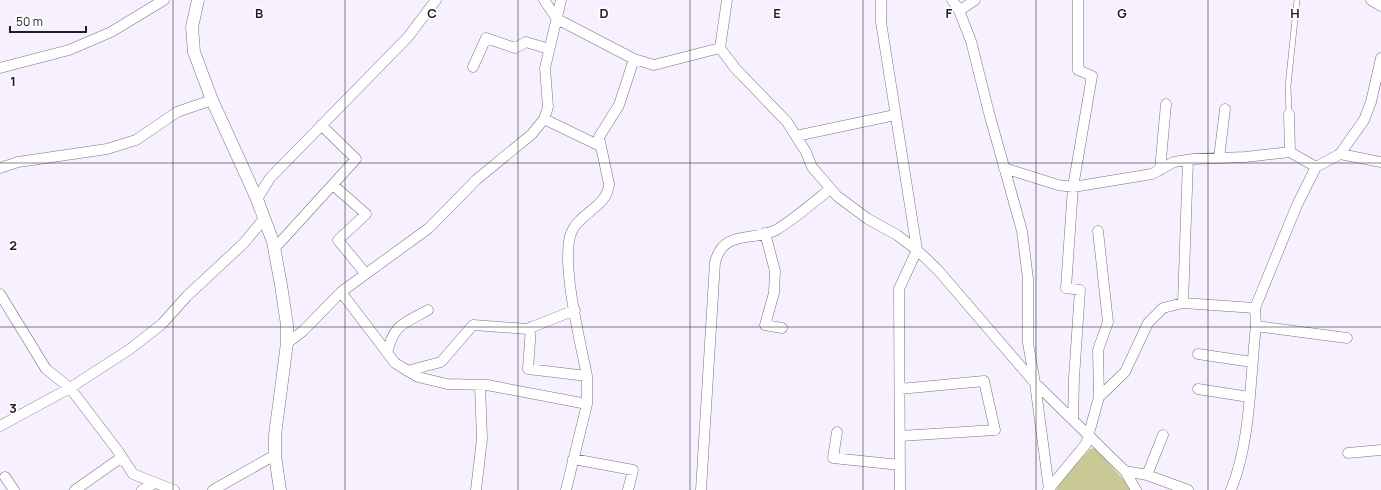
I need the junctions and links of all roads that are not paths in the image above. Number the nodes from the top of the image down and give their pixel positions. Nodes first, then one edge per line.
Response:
1 (164, 0) edge
2 (198, 0) edge
3 (436, 0) edge
4 (544, 0) edge
5 (561, 0) edge
6 (727, 0) edge
7 (881, 0) edge
8 (952, 0) edge
9 (975, 0) edge
10 (1078, 0) edge
11 (1297, 0) edge
12 (1371, 0) edge
13 (1381, 6) edge
14 (959, 12) junction
15 (557, 19) junction
16 (720, 48) junction
17 (549, 49) junction
18 (1381, 58) edge
19 (634, 59) junction
20 (473, 67) dead end
21 (0, 68) edge
22 (1381, 96) edge
23 (212, 100) junction
24 (1370, 102) junction
25 (1166, 104) dead end
26 (1225, 109) dead end
27 (895, 114) junction
28 (1289, 114) joint
29 (544, 119) junction
30 (321, 125) junction
31 (796, 136) junction
32 (600, 146) junction
33 (1290, 152) junction
34 (1340, 154) junction
35 (1219, 158) junction
36 (1188, 160) junction
37 (1381, 162) edge
38 (1316, 167) junction
39 (0, 168) edge
40 (1004, 168) junction
41 (1160, 170) junction
42 (333, 186) junction
43 (1074, 187) junction
44 (830, 189) junction
45 (257, 199) junction
46 (263, 220) junction
47 (1098, 231) dead end
48 (765, 233) junction
49 (274, 249) junction
50 (917, 250) junction
51 (365, 273) junction
52 (340, 292) junction
53 (0, 294) edge
54 (1183, 303) junction
55 (1255, 308) junction
56 (428, 310) dead end
57 (575, 310) junction
58 (1256, 326) junction
59 (531, 327) junction
60 (782, 328) dead end
61 (1347, 338) dead end
62 (286, 343) junction
63 (387, 353) junction
64 (1198, 354) dead end
65 (1252, 362) junction
66 (407, 371) junction
67 (587, 376) junction
68 (1035, 383) junction
69 (480, 384) junction
70 (70, 388) junction
71 (900, 389) junction
72 (1198, 389) dead end
73 (1099, 397) junction
74 (1249, 397) junction
75 (586, 404) junction
76 (1073, 420) junction
77 (0, 426) edge
78 (836, 432) dead end
79 (1089, 435) junction
80 (1163, 435) dead end
81 (900, 436) junction
82 (1381, 450) edge
83 (1348, 453) dead end
84 (275, 455) junction
85 (122, 457) junction
86 (573, 459) junction
87 (900, 465) junction
88 (1125, 471) junction
89 (1147, 475) junction
90 (5, 476) dead end
91 (155, 483) junction
92 (1048, 489) edge
93 (1182, 489) edge
94 (14, 490) edge
95 (75, 490) edge
96 (142, 490) edge
97 (174, 490) edge
98 (213, 490) edge
99 (280, 490) edge
100 (476, 490) edge
101 (566, 490) edge
102 (628, 490) edge
103 (701, 490) edge
104 (900, 490) edge
105 (1136, 490) edge
106 (1231, 490) edge

1 - 21 street
2 - 23 street
3 - 30 street
4 - 15 street
5 - 15 street
6 - 16 street
7 - 27 street
8 - 14 street
9 - 14 street
10 - 43 street
11 - 28 lane
12 - 13 street
14 - 40 street
15 - 17 street
15 - 19 street
16 - 19 street
16 - 31 street
17 - 20 street
17 - 29 street
18 - 24 street
19 - 32 street
22 - 24 street
23 - 39 street
23 - 45 street
24 - 34 street
25 - 41 street
26 - 35 street
27 - 31 street
27 - 50 street
28 - 33 street
29 - 32 street
29 - 51 street
30 - 42 street
30 - 45 street
31 - 44 street
32 - 57 street
33 - 35 street
33 - 38 street
34 - 37 street
34 - 38 street
35 - 36 street
36 - 41 street
36 - 54 street
38 - 55 street
40 - 43 street
40 - 68 street
41 - 43 street
42 - 49 street
42 - 51 street
43 - 76 street
44 - 48 street
44 - 50 street
45 - 46 street
46 - 49 street
46 - 70 street
47 - 73 street
48 - 60 street
48 - 103 street
49 - 62 street
50 - 68 street
50 - 71 street
51 - 52 street
52 - 62 street
52 - 63 street
53 - 70 street
54 - 55 street
54 - 73 street
55 - 58 street
56 - 63 street
57 - 59 street
57 - 67 street
58 - 61 street
58 - 65 street
59 - 66 street
59 - 67 street
62 - 84 street
63 - 66 street
64 - 65 street
65 - 74 street
66 - 69 street
67 - 75 street
68 - 76 street
68 - 92 street
69 - 75 street
69 - 100 street
70 - 77 street
70 - 85 street
71 - 81 street
71 - 81 street
72 - 74 street
73 - 79 street
74 - 106 street
75 - 86 street
76 - 79 street
78 - 87 street
79 - 88 street
79 - 92 street
80 - 89 street
81 - 87 street
82 - 83 street
84 - 98 street
84 - 99 street
85 - 91 street
85 - 95 street
86 - 101 street
86 - 102 street
87 - 104 street
88 - 89 street
88 - 105 street
89 - 93 street
90 - 94 street
91 - 96 street
91 - 97 street

